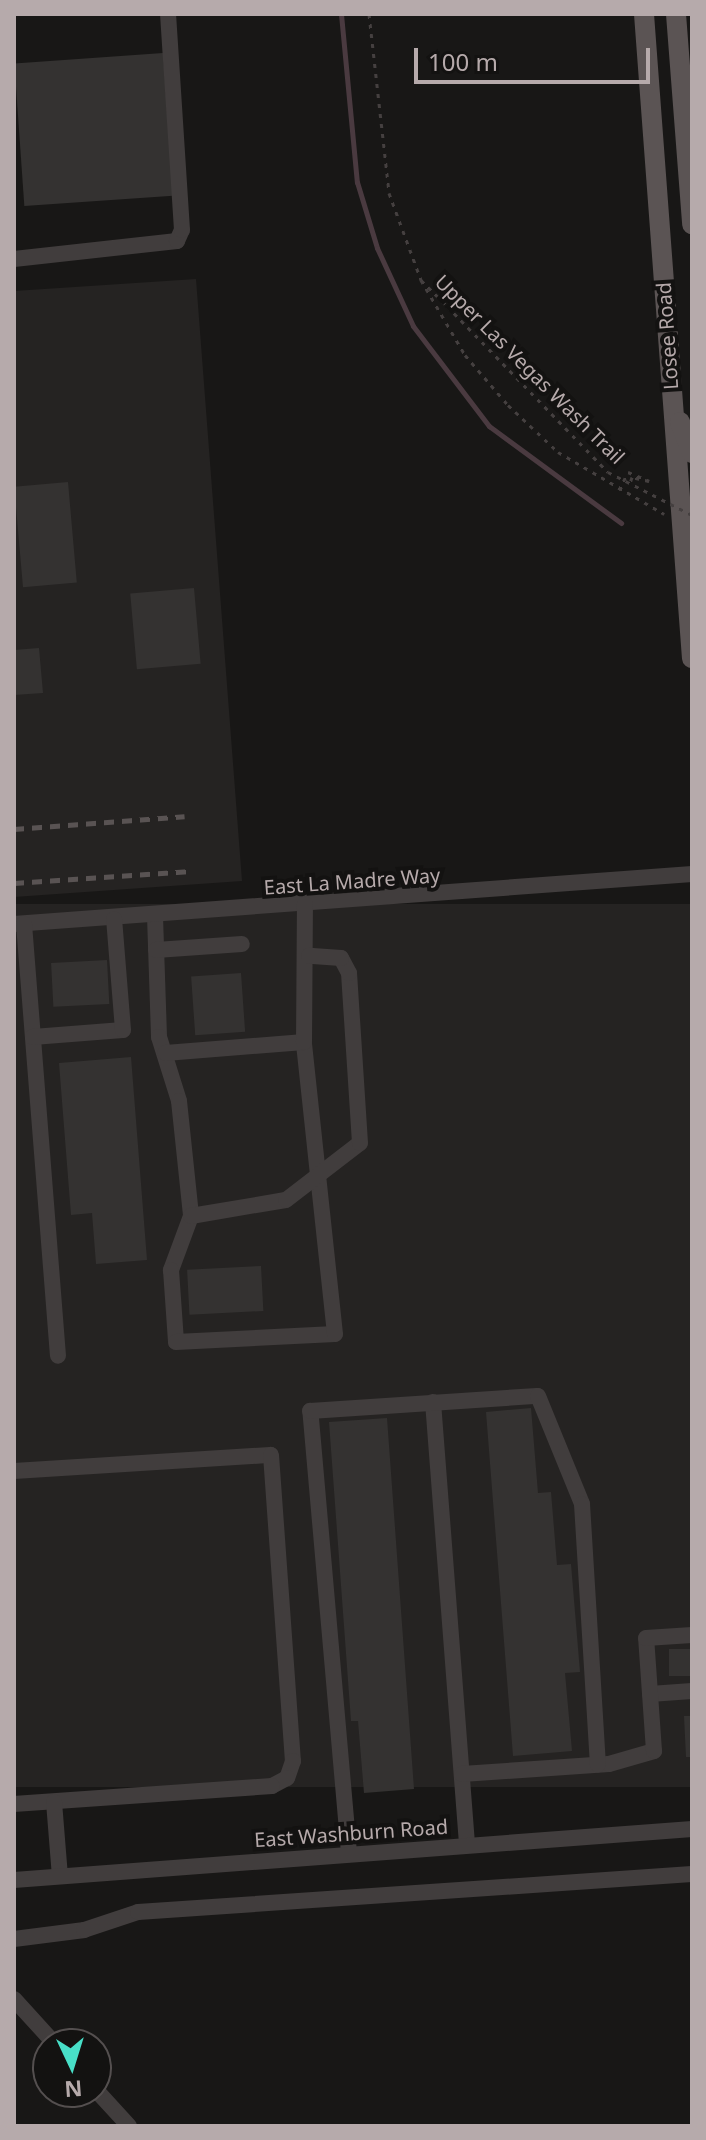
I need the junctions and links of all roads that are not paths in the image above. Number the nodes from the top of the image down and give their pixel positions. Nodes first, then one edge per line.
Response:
1 (168, 14) edge
2 (644, 14) edge
3 (676, 14) edge
4 (692, 224) edge
5 (14, 259) edge
6 (672, 404) junction
7 (692, 453) edge
8 (692, 658) edge
9 (692, 874) edge
10 (305, 904) junction
11 (155, 916) junction
12 (114, 919) junction
13 (19, 924) edge
14 (242, 944) dead end
15 (156, 950) junction
16 (309, 956) junction
17 (33, 1037) junction
18 (304, 1042) junction
19 (165, 1053) junction
20 (318, 1181) junction
21 (191, 1216) junction
22 (58, 1356) dead end
23 (433, 1402) junction
24 (14, 1471) edge
25 (692, 1635) edge
26 (692, 1691) edge
27 (650, 1694) junction
28 (598, 1765) junction
29 (462, 1774) junction
30 (54, 1802) junction
31 (14, 1804) edge
32 (692, 1829) edge
33 (467, 1845) junction
34 (349, 1853) junction
35 (692, 1874) edge
36 (60, 1876) junction
37 (14, 1880) edge
38 (14, 1939) edge
39 (14, 1999) edge
40 (40, 2028) edge
41 (112, 2107) edge
42 (129, 2126) edge

1 - 5 street
2 - 6 main road, Losee Road
3 - 4 main road
6 - 7 main road
6 - 8 main road, Losee Road
9 - 10 street, East La Madre Way
10 - 11 street, East La Madre Way
10 - 16 street
11 - 12 street, East La Madre Way
11 - 15 street
12 - 13 street, East La Madre Way
12 - 17 street
13 - 17 street
14 - 15 street
15 - 19 street
16 - 18 street
16 - 20 street
17 - 22 street
18 - 19 street
18 - 20 street
19 - 21 street
20 - 21 street
20 - 21 street
23 - 28 street
23 - 29 street
23 - 34 street
24 - 30 street
25 - 27 street
26 - 27 street
27 - 28 street
28 - 29 street
29 - 33 street
30 - 31 street
30 - 36 street
32 - 33 street, East Washburn Road
33 - 34 street, East Washburn Road
34 - 36 street, East Washburn Road
35 - 38 street
36 - 37 street, East Washburn Road
39 - 40 street
41 - 42 street

